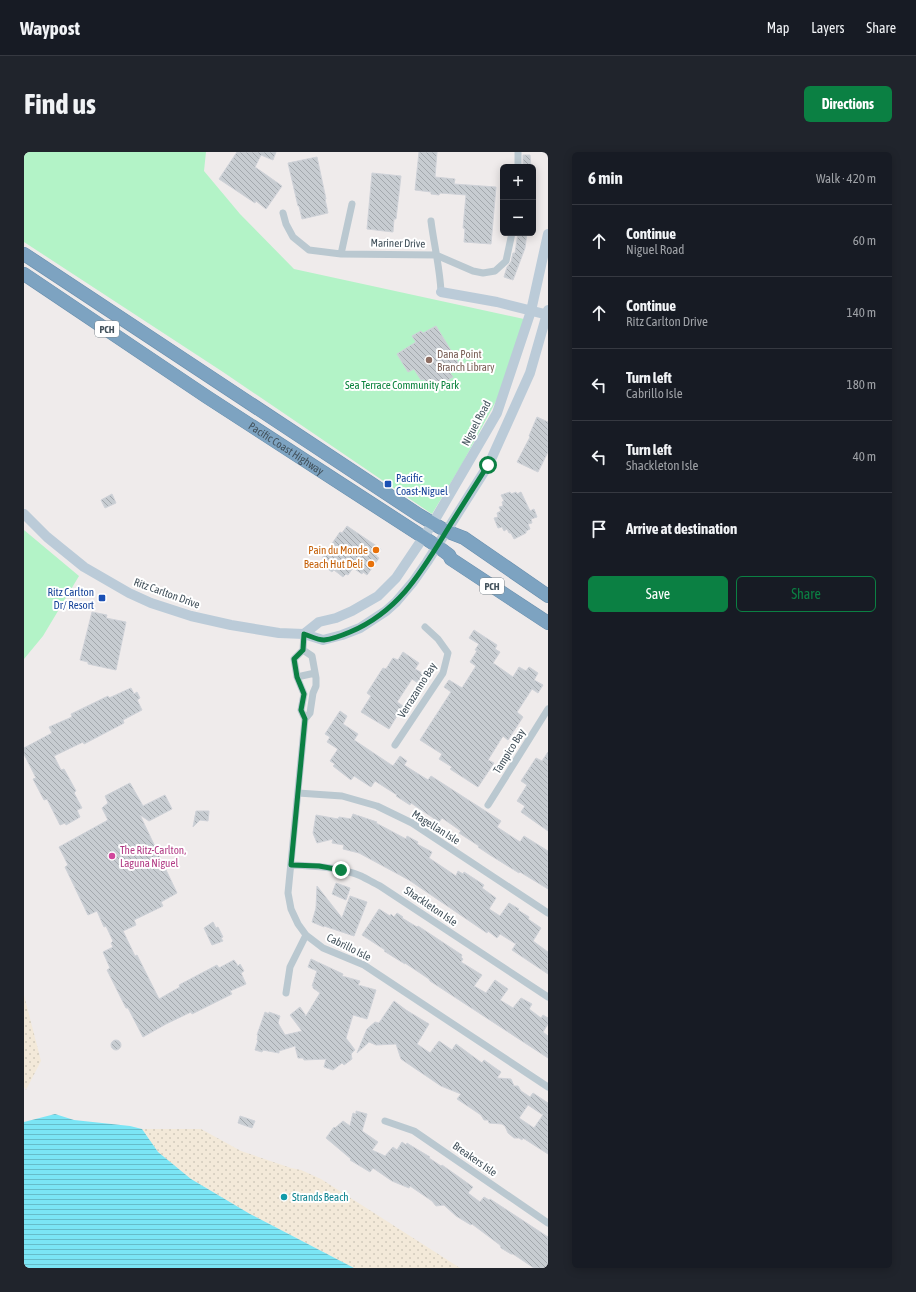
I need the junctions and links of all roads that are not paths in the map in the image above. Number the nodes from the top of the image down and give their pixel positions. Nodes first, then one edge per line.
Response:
1 (518, 152) edge
2 (518, 164) edge
3 (352, 204) dead end
4 (283, 213) dead end
5 (432, 221) dead end
6 (548, 234) edge
7 (511, 236) edge
8 (24, 254) edge
9 (341, 254) junction
10 (436, 255) junction
11 (24, 274) edge
12 (441, 292) joint
13 (531, 311) junction
14 (548, 313) edge
15 (24, 514) edge
16 (433, 523) junction
17 (446, 531) junction
18 (424, 538) junction
19 (437, 546) junction
20 (548, 596) edge
21 (548, 623) edge
22 (425, 627) dead end
23 (304, 634) junction
24 (303, 650) junction
25 (315, 673) junction
26 (297, 677) junction
27 (313, 693) junction
28 (304, 694) junction
29 (548, 709) edge
30 (305, 719) junction
31 (395, 745) dead end
32 (298, 793) junction
33 (488, 805) dead end
34 (291, 865) junction
35 (548, 913) edge
36 (306, 935) junction
37 (286, 993) dead end
38 (548, 997) edge
39 (548, 1087) edge
40 (385, 1121) dead end
41 (548, 1223) edge

1 - 2 street
3 - 9 street
4 - 9 street, Mariner Drive
5 - 10 street
6 - 13 street, Niguel Road
7 - 10 street
8 - 16 highway, Pacific Coast Highway / PCH
9 - 10 street, Mariner Drive
10 - 12 street, Mariner Drive
11 - 18 highway, Pacific Coast Highway / PCH
12 - 13 street, Mariner Drive
13 - 14 street, Mariner Drive
13 - 16 street, Niguel Road
14 - 17 street
15 - 23 street, Ritz Carlton Drive
16 - 17 highway, Pacific Coast Highway / PCH
16 - 18 street, Niguel Road
17 - 19 street, Ritz Carlton Drive
17 - 20 highway, Pacific Coast Highway / PCH
18 - 19 highway, Pacific Coast Highway / PCH
18 - 23 street
19 - 21 highway, Pacific Coast Highway / PCH
19 - 23 street, Ritz Carlton Drive
22 - 31 street, Verrazanno Bay
23 - 24 street, Cabrillo Isle
24 - 25 street, Cabrillo Isle
24 - 26 street, Cabrillo Isle
25 - 26 street
25 - 27 street, Cabrillo Isle
26 - 28 street, Cabrillo Isle
27 - 28 street
27 - 30 street, Cabrillo Isle
28 - 30 street, Cabrillo Isle
29 - 33 street, Tampico Bay
30 - 32 street, Cabrillo Isle
32 - 34 street, Cabrillo Isle
32 - 35 street, Magellan Isle
34 - 36 street, Cabrillo Isle
34 - 38 street, Shackleton Isle
36 - 37 street
36 - 39 street, Cabrillo Isle
40 - 41 street, Breakers Isle

